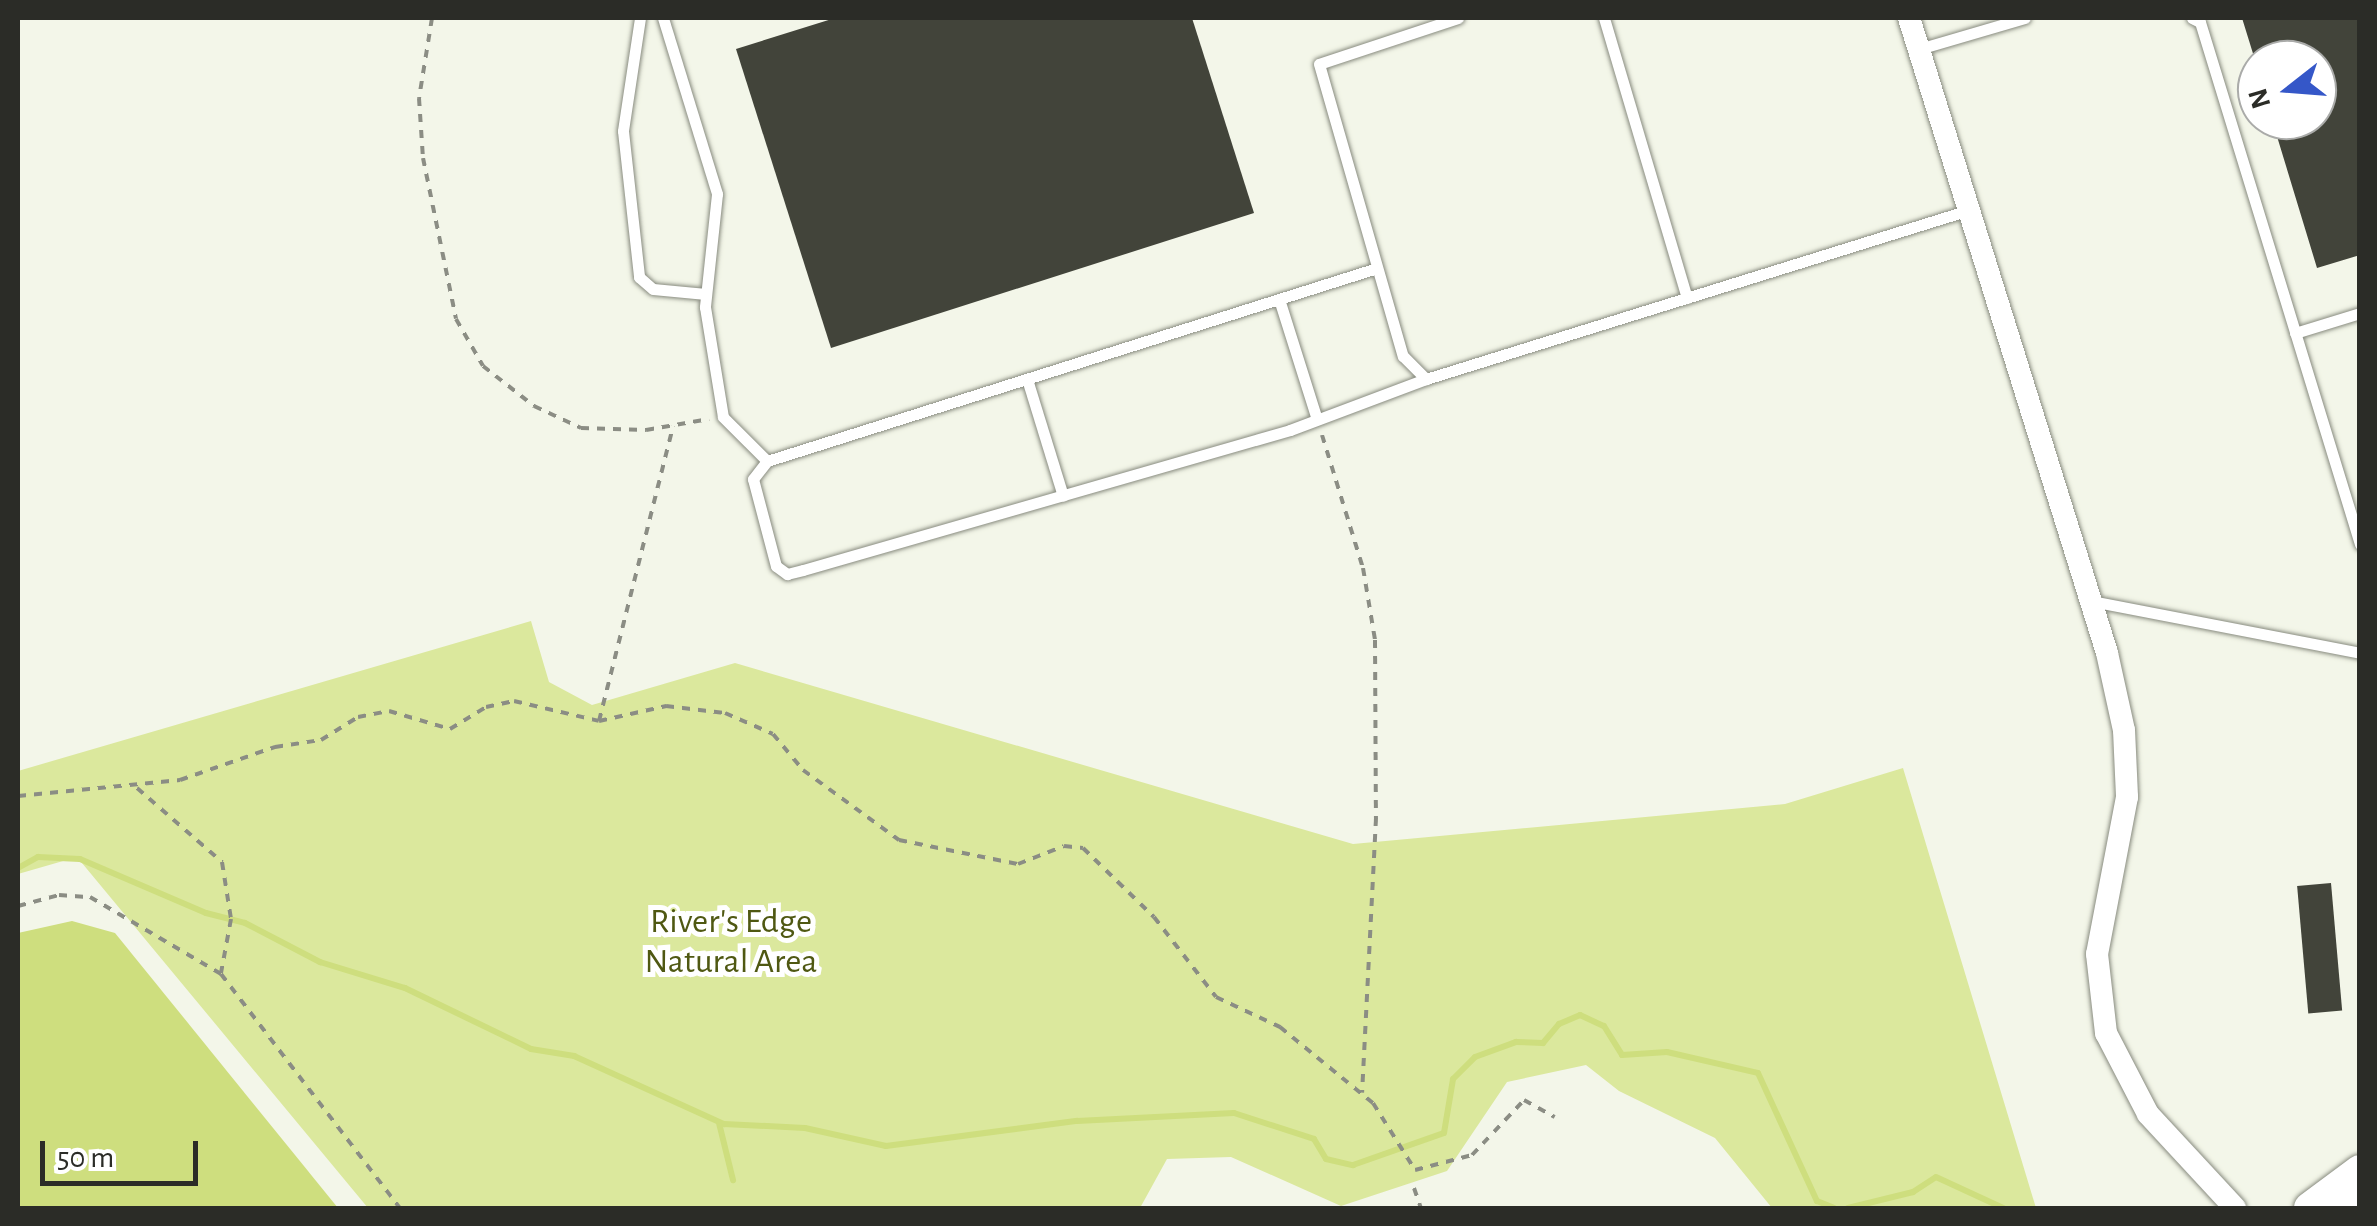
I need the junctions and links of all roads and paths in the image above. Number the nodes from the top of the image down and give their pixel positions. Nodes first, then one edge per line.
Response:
1 (432, 18) edge
2 (640, 18) edge
3 (663, 18) edge
4 (1458, 18) edge
5 (1604, 18) edge
6 (1909, 18) edge
7 (2025, 18) edge
8 (2192, 18) edge
9 (1919, 49) junction
10 (1969, 210) junction
11 (1376, 268) junction
12 (706, 294) junction
13 (1687, 298) junction
14 (1279, 299) junction
15 (2360, 312) edge
16 (2295, 333) junction
17 (1027, 379) junction
18 (1426, 379) junction
19 (723, 416) junction
20 (1316, 416) junction
21 (673, 426) junction
22 (766, 461) junction
23 (1062, 496) junction
24 (2360, 544) edge
25 (2091, 601) junction
26 (2360, 653) edge
27 (599, 721) junction
28 (137, 788) junction
29 (18, 796) edge
30 (18, 906) edge
31 (221, 974) junction
32 (1362, 1093) junction
33 (1554, 1117) dead end
34 (2360, 1171) edge
35 (1414, 1188) dead end
36 (400, 1208) edge
37 (1421, 1208) edge
38 (2235, 1208) edge
39 (2310, 1208) edge

1 - 21 path
2 - 12 lane
3 - 12 lane
4 - 11 lane
5 - 13 lane
6 - 9 street
7 - 9 lane
8 - 16 lane
9 - 10 street
10 - 13 lane
10 - 25 street
11 - 14 lane
11 - 18 lane
12 - 19 lane
13 - 18 lane
14 - 17 lane
14 - 20 lane
15 - 16 lane
16 - 24 lane
17 - 22 lane
17 - 23 lane
18 - 20 lane
19 - 21 path
19 - 22 lane
20 - 23 lane
20 - 32 path
21 - 27 path
22 - 23 lane
25 - 26 lane
25 - 38 street
27 - 28 path
27 - 32 path
28 - 29 path
28 - 31 path
30 - 31 path
31 - 36 path
32 - 33 path
34 - 39 main road
35 - 37 path

